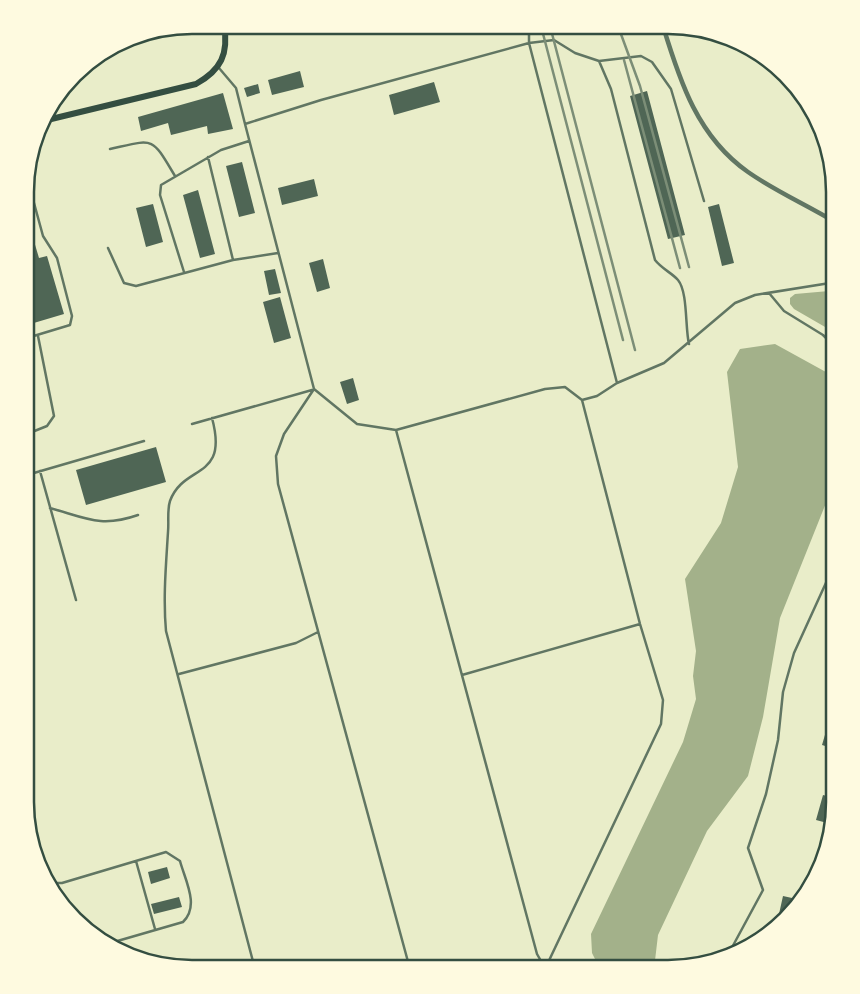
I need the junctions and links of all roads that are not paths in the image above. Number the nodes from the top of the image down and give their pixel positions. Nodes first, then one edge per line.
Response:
1 (225, 34) edge
2 (529, 34) edge
3 (666, 34) edge
4 (529, 43) junction
5 (599, 61) junction
6 (218, 67) junction
7 (52, 119) edge
8 (246, 124) junction
9 (250, 141) junction
10 (110, 149) dead end
11 (208, 157) junction
12 (175, 176) junction
13 (704, 201) dead end
14 (34, 203) edge
15 (826, 216) edge
16 (108, 248) dead end
17 (278, 253) junction
18 (233, 260) junction
19 (184, 272) junction
20 (826, 284) edge
21 (769, 293) junction
22 (38, 335) junction
23 (34, 336) edge
24 (826, 337) edge
25 (689, 344) junction
26 (617, 383) junction
27 (314, 389) junction
28 (582, 400) junction
29 (212, 418) junction
30 (192, 424) dead end
31 (396, 430) junction
32 (34, 431) edge
33 (144, 441) dead end
34 (40, 471) junction
35 (34, 473) edge
36 (50, 508) junction
37 (138, 515) dead end
38 (826, 584) edge
39 (76, 600) dead end
40 (640, 624) junction
41 (318, 632) junction
42 (179, 674) junction
43 (462, 675) junction
44 (136, 861) junction
45 (56, 882) edge
46 (155, 929) junction
47 (117, 941) edge
48 (733, 946) edge
49 (253, 960) edge
50 (408, 960) edge
51 (540, 960) edge
52 (549, 960) edge

1 - 6 main road
2 - 4 lane
3 - 15 street
4 - 5 lane
4 - 8 lane
4 - 26 lane
5 - 13 lane
5 - 25 lane
6 - 7 main road
6 - 8 lane
8 - 9 lane
9 - 11 lane
9 - 17 lane
10 - 12 lane
11 - 12 lane
11 - 18 lane
12 - 19 lane
14 - 22 lane
16 - 19 lane
17 - 18 lane
17 - 27 lane
18 - 19 lane
20 - 21 lane
21 - 24 lane
21 - 25 lane
22 - 23 lane
22 - 32 lane
25 - 26 lane
26 - 28 lane
27 - 29 lane
27 - 31 lane
27 - 41 lane
28 - 31 lane
28 - 40 lane
29 - 30 lane
29 - 42 lane
31 - 43 lane
33 - 34 lane
34 - 35 lane
34 - 36 lane
36 - 37 lane
36 - 39 lane
38 - 48 lane
40 - 43 lane
40 - 52 lane
41 - 42 lane
41 - 50 lane
42 - 49 lane
43 - 51 lane
44 - 45 lane
44 - 46 lane
44 - 46 lane
46 - 47 lane

